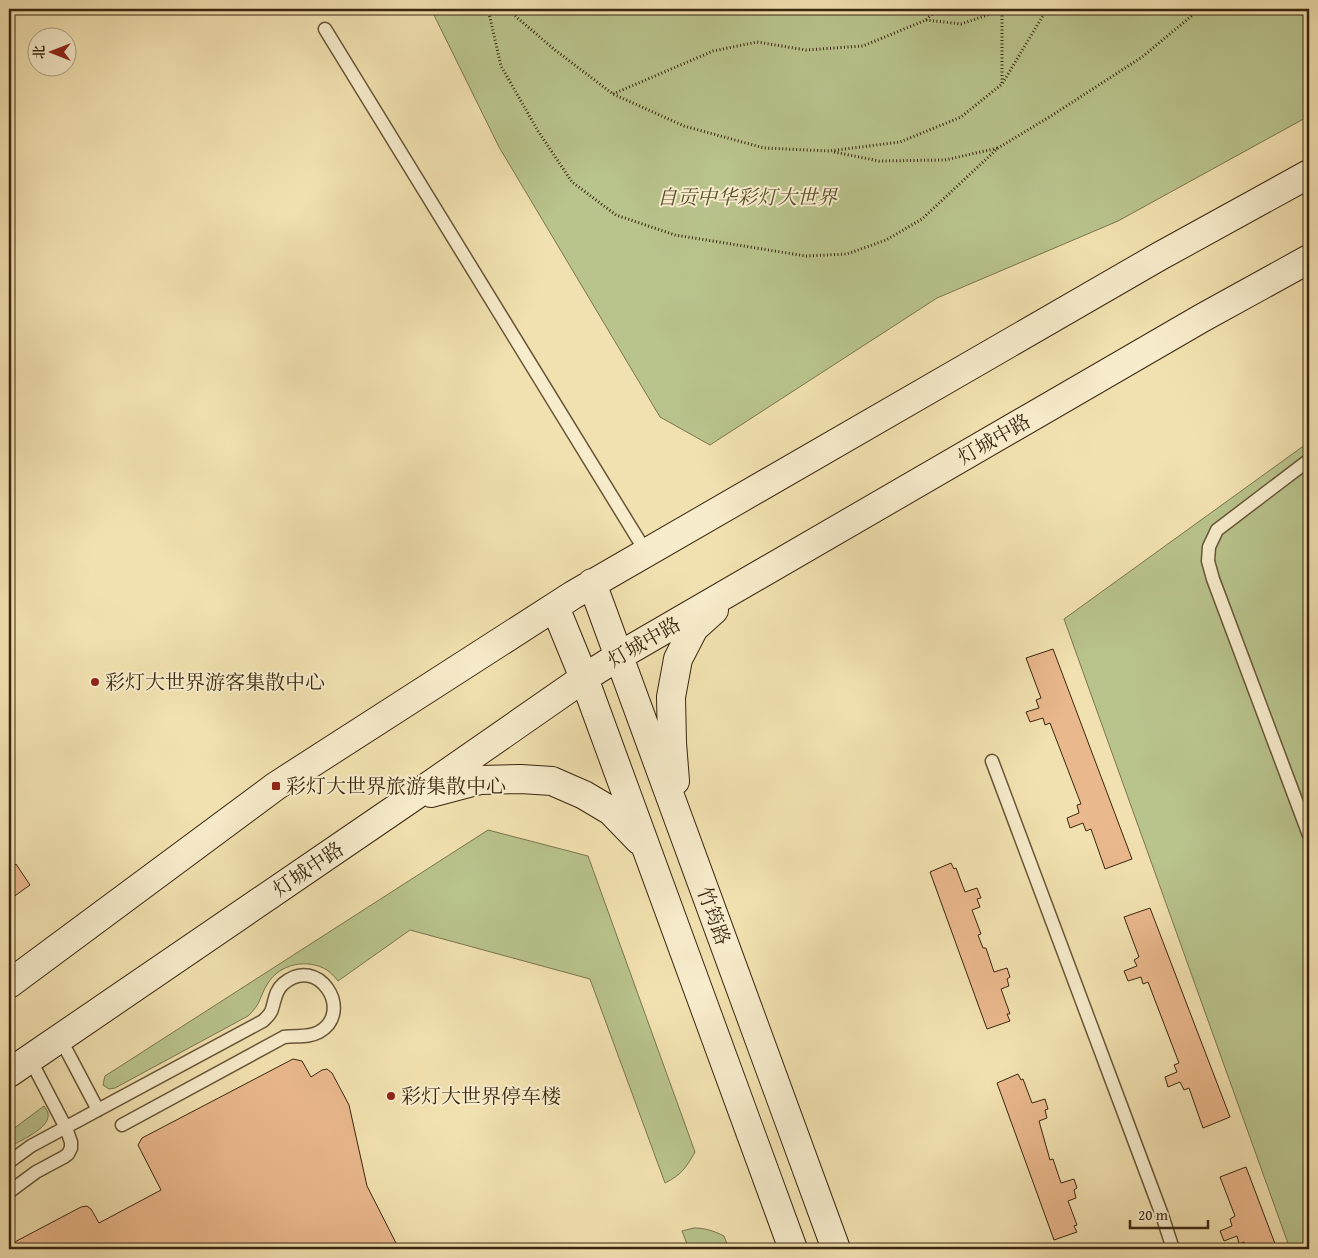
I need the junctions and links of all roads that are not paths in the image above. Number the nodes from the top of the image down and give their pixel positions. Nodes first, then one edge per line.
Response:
1 (325, 29) dead end
2 (1309, 174) edge
3 (1309, 259) edge
4 (1309, 460) edge
5 (646, 552) junction
6 (592, 583) junction
7 (745, 583) junction
8 (556, 607) junction
9 (619, 656) junction
10 (584, 678) junction
11 (992, 761) dead end
12 (410, 799) junction
13 (680, 822) junction
14 (1309, 835) edge
15 (645, 846) junction
16 (9, 984) edge
17 (60, 1038) junction
18 (19, 1066) edge
19 (98, 1110) junction
20 (122, 1125) dead end
21 (66, 1128) junction
22 (9, 1162) edge
23 (9, 1192) edge
24 (793, 1249) edge
25 (836, 1249) edge
26 (1174, 1249) edge

1 - 5 lane
2 - 5 main road
3 - 7 main road, 灯城中路
4 - 14 lane
5 - 6 main road
6 - 8 main road
6 - 9 main road, 竹筠路
7 - 9 main road, 灯城中路
7 - 13 main road
8 - 10 main road, 竹筠路
8 - 16 main road
9 - 10 main road, 灯城中路
9 - 13 main road, 竹筠路
10 - 12 main road, 灯城中路
10 - 15 main road, 竹筠路
11 - 26 lane
12 - 15 main road
12 - 17 main road, 灯城中路
13 - 25 main road, 竹筠路
15 - 24 main road, 竹筠路
17 - 18 main road, 灯城中路
17 - 19 lane
18 - 21 lane
19 - 20 lane
19 - 21 lane
21 - 22 lane
21 - 23 lane

